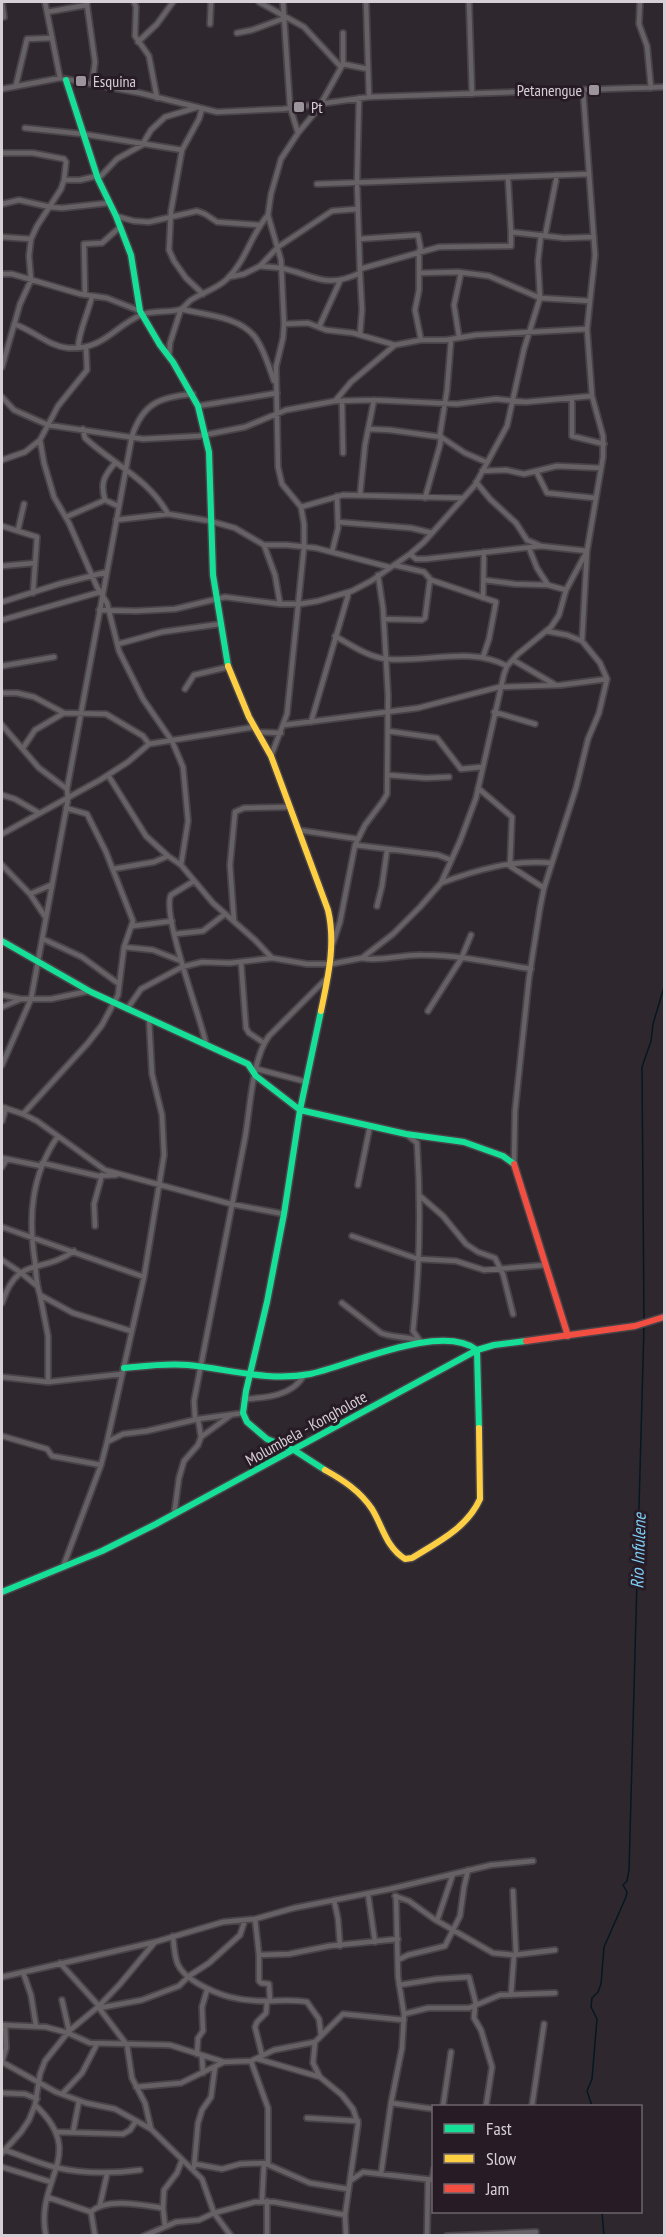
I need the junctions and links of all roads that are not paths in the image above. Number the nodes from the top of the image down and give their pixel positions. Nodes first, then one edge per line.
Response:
1 (2, 2) edge
2 (45, 2) edge
3 (134, 2) edge
4 (173, 2) edge
5 (211, 2) edge
6 (259, 2) edge
7 (283, 2) edge
8 (366, 2) edge
9 (469, 2) edge
10 (640, 2) edge
11 (87, 3) edge
12 (46, 12) junction
13 (4, 17) dead end
14 (285, 17) junction
15 (210, 24) dead end
16 (237, 33) dead end
17 (343, 33) dead end
18 (52, 38) junction
19 (138, 42) junction
20 (342, 65) junction
21 (368, 69) junction
22 (63, 79) junction
23 (92, 84) junction
24 (16, 86) junction
25 (664, 87) edge
26 (651, 88) junction
27 (2, 89) edge
28 (584, 90) junction
29 (472, 94) junction
30 (157, 98) junction
31 (359, 98) junction
32 (369, 98) junction
33 (322, 103) junction
34 (290, 107) junction
35 (195, 108) junction
36 (202, 109) junction
37 (25, 128) dead end
38 (298, 133) junction
39 (83, 134) junction
40 (142, 144) junction
41 (182, 150) junction
42 (2, 153) edge
43 (589, 174) junction
44 (557, 175) junction
45 (97, 177) junction
46 (508, 178) junction
47 (64, 180) junction
48 (357, 182) junction
49 (317, 184) dead end
50 (108, 203) junction
51 (2, 204) edge
52 (50, 207) junction
53 (357, 209) junction
54 (268, 215) junction
55 (116, 216) junction
56 (171, 218) junction
57 (259, 225) junction
58 (120, 227) junction
59 (512, 231) junction
60 (543, 235) junction
61 (2, 237) edge
62 (594, 237) junction
63 (31, 239) junction
64 (359, 239) junction
65 (278, 247) junction
66 (420, 251) junction
67 (260, 266) junction
68 (281, 268) junction
69 (360, 271) junction
70 (420, 273) junction
71 (461, 273) junction
72 (2, 274) edge
73 (229, 277) junction
74 (31, 280) junction
75 (340, 281) junction
76 (202, 294) junction
77 (85, 295) junction
78 (92, 296) junction
79 (540, 298) junction
80 (590, 301) junction
81 (181, 309) junction
82 (141, 313) junction
83 (14, 324) junction
84 (284, 324) junction
85 (319, 327) junction
86 (587, 329) junction
87 (530, 331) junction
88 (360, 334) junction
89 (459, 337) junction
90 (421, 340) junction
91 (451, 340) junction
92 (394, 345) junction
93 (78, 348) junction
94 (87, 348) junction
95 (170, 356) junction
96 (2, 367) edge
97 (276, 386) junction
98 (277, 393) junction
99 (193, 394) junction
100 (592, 396) junction
101 (2, 397) edge
102 (572, 398) junction
103 (335, 400) junction
104 (374, 400) junction
105 (342, 401) junction
106 (514, 401) junction
107 (444, 405) junction
108 (198, 406) junction
109 (278, 414) junction
110 (48, 425) junction
111 (83, 429) junction
112 (368, 429) junction
113 (206, 435) junction
114 (132, 436) junction
115 (441, 437) junction
116 (143, 439) junction
117 (40, 440) junction
118 (130, 443) junction
119 (604, 444) junction
120 (343, 453) dead end
121 (2, 460) edge
122 (486, 462) junction
123 (115, 463) junction
124 (601, 468) junction
125 (126, 469) junction
126 (482, 471) junction
127 (537, 473) junction
128 (476, 482) junction
129 (360, 495) junction
130 (337, 496) junction
131 (425, 498) junction
132 (463, 498) junction
133 (595, 498) junction
134 (105, 500) junction
135 (24, 504) dead end
136 (118, 506) junction
137 (301, 507) junction
138 (168, 514) junction
139 (66, 517) junction
140 (116, 520) junction
141 (210, 521) junction
142 (338, 522) junction
143 (2, 526) edge
144 (18, 530) junction
145 (432, 533) junction
146 (527, 540) junction
147 (264, 545) junction
148 (541, 546) junction
149 (304, 547) junction
150 (529, 548) junction
151 (587, 550) junction
152 (332, 552) junction
153 (484, 552) junction
154 (410, 554) junction
155 (35, 563) junction
156 (2, 566) edge
157 (391, 566) junction
158 (107, 572) junction
159 (92, 575) junction
160 (378, 575) junction
161 (430, 579) junction
162 (484, 580) junction
163 (548, 585) junction
164 (566, 590) junction
165 (349, 592) junction
166 (33, 593) junction
167 (101, 593) junction
168 (483, 598) junction
169 (215, 600) junction
170 (2, 602) edge
171 (280, 604) junction
172 (300, 604) junction
173 (99, 610) junction
174 (110, 610) junction
175 (384, 619) junction
176 (2, 621) edge
177 (220, 624) junction
178 (546, 631) junction
179 (335, 636) junction
180 (582, 641) junction
181 (118, 644) junction
182 (54, 657) dead end
183 (483, 657) junction
184 (385, 659) junction
185 (513, 660) junction
186 (2, 666) edge
187 (507, 666) junction
188 (228, 667) junction
189 (607, 679) junction
190 (555, 685) junction
191 (500, 687) junction
192 (185, 689) dead end
193 (2, 693) edge
194 (387, 712) junction
195 (494, 712) junction
196 (64, 713) junction
197 (82, 714) junction
198 (311, 722) junction
199 (535, 724) dead end
200 (2, 725) edge
201 (284, 725) junction
202 (256, 729) junction
203 (388, 731) junction
204 (280, 733) junction
205 (172, 741) junction
206 (149, 744) junction
207 (23, 748) junction
208 (271, 756) junction
209 (482, 767) junction
210 (108, 775) junction
211 (388, 775) junction
212 (449, 777) dead end
213 (478, 788) junction
214 (67, 789) junction
215 (2, 795) edge
216 (68, 799) junction
217 (290, 807) junction
218 (66, 808) junction
219 (39, 813) junction
220 (298, 830) junction
221 (2, 834) edge
222 (358, 839) junction
223 (355, 845) junction
224 (387, 850) junction
225 (168, 856) junction
226 (451, 860) junction
227 (552, 863) junction
228 (509, 864) junction
229 (2, 865) edge
230 (181, 865) junction
231 (113, 869) junction
232 (194, 881) junction
233 (441, 883) junction
234 (51, 885) junction
235 (544, 888) junction
236 (30, 894) junction
237 (377, 906) dead end
238 (225, 914) junction
239 (45, 918) junction
240 (172, 921) junction
241 (234, 921) junction
242 (133, 926) junction
243 (335, 928) junction
244 (175, 934) junction
245 (471, 934) dead end
246 (43, 939) junction
247 (2, 941) edge
248 (124, 947) junction
249 (273, 958) junction
250 (362, 958) junction
251 (460, 958) junction
252 (181, 961) junction
253 (241, 962) junction
254 (331, 964) junction
255 (38, 965) junction
256 (182, 967) junction
257 (531, 969) junction
258 (328, 977) junction
259 (118, 984) junction
260 (89, 992) junction
261 (2, 995) edge
262 (21, 999) junction
263 (31, 999) junction
264 (115, 1003) junction
265 (2, 1007) edge
266 (127, 1010) junction
267 (428, 1011) dead end
268 (149, 1019) junction
269 (264, 1043) junction
270 (206, 1044) junction
271 (2, 1065) edge
272 (256, 1072) junction
273 (307, 1082) junction
274 (4, 1107) edge
275 (300, 1110) junction
276 (23, 1114) junction
277 (2, 1121) edge
278 (370, 1126) junction
279 (406, 1134) junction
280 (58, 1136) junction
281 (431, 1138) junction
282 (417, 1143) junction
283 (4, 1158) edge
284 (514, 1163) junction
285 (42, 1164) junction
286 (2, 1167) edge
287 (105, 1170) junction
288 (116, 1175) junction
289 (101, 1176) junction
290 (161, 1184) junction
291 (358, 1185) dead end
292 (420, 1196) junction
293 (231, 1204) junction
294 (284, 1214) junction
295 (95, 1226) dead end
296 (2, 1227) edge
297 (31, 1236) junction
298 (352, 1236) dead end
299 (74, 1251) junction
300 (2, 1260) edge
301 (418, 1260) junction
302 (35, 1265) junction
303 (546, 1265) junction
304 (500, 1269) junction
305 (20, 1272) junction
306 (144, 1277) junction
307 (2, 1284) edge
308 (9, 1285) junction
309 (37, 1286) junction
310 (40, 1295) junction
311 (2, 1303) edge
312 (342, 1303) dead end
313 (513, 1314) dead end
314 (664, 1317) edge
315 (131, 1331) junction
316 (413, 1331) junction
317 (568, 1336) junction
318 (410, 1337) junction
319 (420, 1342) junction
320 (407, 1345) junction
321 (477, 1350) junction
322 (201, 1367) junction
323 (123, 1371) junction
324 (250, 1374) junction
325 (304, 1375) junction
326 (2, 1377) edge
327 (48, 1382) junction
328 (244, 1399) junction
329 (243, 1413) junction
330 (231, 1415) junction
331 (196, 1419) junction
332 (110, 1430) junction
333 (123, 1434) junction
334 (2, 1436) edge
335 (201, 1437) junction
336 (107, 1442) junction
337 (294, 1450) junction
338 (101, 1466) junction
339 (174, 1515) junction
340 (63, 1567) junction
341 (2, 1592) edge
342 (533, 1861) dead end
343 (468, 1870) junction
344 (453, 1874) junction
345 (390, 1889) junction
346 (513, 1891) dead end
347 (368, 1894) junction
348 (396, 1896) junction
349 (334, 1900) junction
350 (255, 1919) junction
351 (245, 1920) junction
352 (437, 1921) junction
353 (453, 1930) junction
354 (172, 1936) junction
355 (398, 1939) junction
356 (155, 1942) junction
357 (375, 1942) junction
358 (340, 1946) junction
359 (555, 1950) dead end
360 (259, 1955) junction
361 (515, 1955) junction
362 (398, 1960) junction
363 (60, 1963) junction
364 (23, 1972) junction
365 (2, 1977) edge
366 (187, 1978) junction
367 (399, 1985) junction
368 (207, 1990) junction
369 (555, 1993) dead end
370 (511, 1995) junction
371 (63, 2000) dead end
372 (268, 2001) junction
373 (475, 2004) junction
374 (99, 2007) junction
375 (404, 2017) junction
376 (544, 2024) dead end
377 (3, 2025) edge
378 (36, 2026) junction
379 (68, 2032) junction
380 (321, 2034) junction
381 (315, 2042) junction
382 (97, 2044) junction
383 (127, 2045) junction
384 (451, 2052) dead end
385 (199, 2055) junction
386 (260, 2057) junction
387 (251, 2061) junction
388 (2, 2062) edge
389 (224, 2062) junction
390 (215, 2067) junction
391 (202, 2073) junction
392 (320, 2077) junction
393 (39, 2082) junction
394 (136, 2087) junction
395 (2, 2093) edge
396 (62, 2094) junction
397 (36, 2099) junction
398 (80, 2101) junction
399 (391, 2103) junction
400 (35, 2105) junction
401 (443, 2105) edge
402 (486, 2105) edge
403 (532, 2105) edge
404 (432, 2109) edge
405 (307, 2118) dead end
406 (136, 2121) junction
407 (358, 2121) junction
408 (151, 2129) junction
409 (57, 2132) junction
410 (73, 2132) junction
411 (3, 2152) edge
412 (182, 2160) junction
413 (266, 2163) junction
414 (2, 2167) edge
415 (56, 2167) junction
416 (194, 2167) junction
417 (140, 2170) dead end
418 (107, 2174) junction
419 (381, 2174) junction
420 (431, 2180) edge
421 (350, 2181) junction
422 (51, 2182) junction
423 (348, 2189) junction
424 (46, 2197) junction
425 (265, 2201) junction
426 (100, 2205) junction
427 (163, 2208) junction
428 (91, 2212) junction
429 (214, 2213) junction
430 (345, 2215) junction
431 (165, 2226) junction
432 (226, 2230) junction
433 (536, 2232) dead end
434 (46, 2235) edge
435 (95, 2235) edge
436 (144, 2235) edge
437 (222, 2235) edge
438 (231, 2235) edge
439 (267, 2235) edge
440 (346, 2235) edge
441 (427, 2235) edge
442 (447, 2235) edge

1 - 13 street
2 - 12 street
3 - 19 street
4 - 19 street
5 - 15 street
6 - 14 street
7 - 14 street
8 - 21 street
9 - 29 street
10 - 26 street
11 - 12 street
11 - 23 street
12 - 18 street
14 - 16 street
14 - 20 street
14 - 34 street
17 - 20 street
18 - 22 street
18 - 24 street
19 - 30 street
20 - 21 street
20 - 33 street
21 - 32 street
22 - 23 street
22 - 24 street
22 - 39 street
23 - 30 street
24 - 27 street
25 - 26 street
26 - 28 street
28 - 29 street
28 - 43 street
29 - 32 street
30 - 35 street
31 - 32 street
31 - 33 street
31 - 48 street
33 - 34 street
33 - 38 street
34 - 36 street
34 - 38 street
35 - 36 street
35 - 40 street
36 - 41 street
37 - 39 street
38 - 54 street
39 - 40 street
39 - 45 street
40 - 41 street
40 - 45 street
41 - 56 street
42 - 47 street
43 - 44 street
43 - 62 street
44 - 46 street
44 - 60 street
45 - 47 street
45 - 50 street
46 - 48 street
46 - 59 street
47 - 52 street
48 - 49 street
48 - 53 street
50 - 52 street
50 - 55 street
51 - 52 street
52 - 63 street
53 - 64 street
53 - 65 street
54 - 57 street
54 - 65 street
55 - 56 street
55 - 58 street
56 - 57 street
56 - 76 street
57 - 73 street
58 - 77 street
58 - 82 street
59 - 60 street
59 - 66 street
60 - 62 street
60 - 79 street
61 - 63 street
62 - 80 street
63 - 74 street
64 - 66 street
64 - 69 street
65 - 67 street
65 - 68 street
66 - 69 street
66 - 70 street
67 - 68 street
67 - 73 street
68 - 75 street
68 - 84 street
69 - 75 street
69 - 88 street
70 - 71 street
70 - 90 street
71 - 79 street
71 - 89 street
72 - 74 street
73 - 76 street
74 - 77 street
74 - 83 street
75 - 85 street
76 - 81 street
77 - 78 street
78 - 82 street
78 - 93 street
79 - 80 street
79 - 87 street
80 - 86 street
81 - 82 street
81 - 95 street
81 - 97 street
82 - 94 street
82 - 95 street
83 - 93 street
83 - 96 street
84 - 85 street
84 - 97 street
85 - 88 street
86 - 87 street
86 - 100 street
87 - 89 street
87 - 106 street
88 - 92 street
89 - 91 street
90 - 91 street
90 - 92 street
91 - 107 street
92 - 103 street
93 - 94 street
94 - 110 street
95 - 99 street
97 - 98 street
98 - 108 street
98 - 109 street
99 - 108 street
99 - 114 street
100 - 102 street
100 - 119 street
101 - 110 street
102 - 106 street
102 - 119 street
103 - 105 street
103 - 109 street
104 - 105 street
104 - 107 street
104 - 112 street
105 - 120 street
106 - 107 street
106 - 122 street
107 - 115 street
108 - 113 street
109 - 113 street
109 - 137 street
110 - 111 street
110 - 117 street
111 - 114 street
111 - 123 street
112 - 115 street
112 - 129 street
113 - 116 street
113 - 141 street
114 - 116 street
114 - 118 street
115 - 122 street
115 - 131 street
116 - 118 street
117 - 121 street
117 - 139 street
118 - 125 street
119 - 124 street
122 - 126 street
123 - 125 street
123 - 134 street
124 - 127 street
124 - 133 street
125 - 136 street
125 - 138 street
126 - 127 street
126 - 128 street
127 - 133 street
128 - 132 street
128 - 146 street
129 - 130 street
129 - 131 street
130 - 137 street
130 - 142 street
131 - 132 street
132 - 145 street
133 - 151 street
134 - 136 street
134 - 139 street
135 - 144 street
136 - 140 street
137 - 149 street
138 - 140 street
138 - 141 street
139 - 159 street
140 - 158 street
141 - 147 street
141 - 169 street
142 - 145 street
142 - 152 street
143 - 144 street
144 - 155 street
145 - 154 street
146 - 148 street
146 - 150 street
147 - 149 street
147 - 171 street
148 - 150 street
148 - 151 street
149 - 152 street
149 - 172 street
150 - 153 street
150 - 163 street
151 - 164 street
151 - 180 street
152 - 157 street
153 - 154 street
153 - 162 street
154 - 157 street
155 - 156 street
155 - 166 street
157 - 160 street
157 - 161 street
158 - 159 street
158 - 167 street
159 - 166 street
159 - 167 street
160 - 165 street
160 - 175 street
161 - 168 street
161 - 175 street
162 - 163 street
162 - 168 street
163 - 164 street
164 - 178 street
165 - 172 street
165 - 179 street
166 - 170 street
167 - 173 street
167 - 174 street
167 - 176 street
168 - 183 street
169 - 171 street
169 - 174 street
169 - 177 street
171 - 172 street
172 - 201 street
173 - 174 street
173 - 197 street
174 - 181 street
175 - 184 street
177 - 181 street
177 - 188 street
178 - 180 street
178 - 185 street
179 - 184 street
179 - 198 street
180 - 189 street
181 - 205 street
182 - 186 street
183 - 184 street
183 - 187 street
184 - 194 street
185 - 187 street
185 - 190 street
187 - 191 street
188 - 192 street
188 - 202 street
189 - 190 street
189 - 227 street
190 - 191 street
191 - 194 street
191 - 195 street
193 - 196 street
194 - 198 street
194 - 203 street
195 - 199 street
195 - 209 street
196 - 197 street
196 - 207 street
197 - 206 street
197 - 214 street
198 - 201 street
200 - 207 street
201 - 204 street
202 - 204 street
202 - 205 street
202 - 208 street
203 - 209 street
203 - 211 street
204 - 208 street
205 - 206 street
205 - 230 street
206 - 210 street
207 - 214 street
208 - 217 street
209 - 213 street
210 - 216 street
210 - 225 street
211 - 212 street
211 - 222 street
213 - 226 street
213 - 228 street
214 - 216 street
215 - 219 street
216 - 218 street
216 - 219 street
217 - 220 street
217 - 241 street
218 - 231 street
218 - 234 street
219 - 221 street
220 - 222 street
220 - 243 street
222 - 223 street
223 - 224 street
223 - 243 street
224 - 226 street
224 - 237 street
225 - 230 street
225 - 231 street
226 - 233 street
227 - 228 street
227 - 235 street
228 - 233 street
228 - 235 street
229 - 236 street
230 - 232 street
231 - 242 street
232 - 238 street
232 - 240 street
233 - 250 street
234 - 236 street
234 - 239 street
235 - 257 street
236 - 239 street
238 - 241 street
238 - 244 street
239 - 246 street
240 - 242 street
240 - 244 street
241 - 249 street
242 - 248 street
243 - 254 street
244 - 252 street
245 - 251 street
246 - 255 street
246 - 259 street
247 - 255 street
248 - 252 street
248 - 259 street
249 - 253 street
249 - 254 street
250 - 251 street
250 - 254 street
251 - 257 street
251 - 267 street
252 - 256 street
253 - 256 street
253 - 269 street
254 - 258 street
255 - 260 street
255 - 263 street
256 - 266 street
256 - 270 street
257 - 284 street
258 - 269 street
258 - 273 street
259 - 264 street
260 - 263 street
260 - 264 street
261 - 262 street
262 - 263 street
262 - 265 street
263 - 271 street
264 - 266 street
264 - 276 street
266 - 268 street
268 - 270 street
268 - 290 street
269 - 272 street
270 - 272 street
272 - 273 street
272 - 275 street
272 - 293 street
273 - 275 street
274 - 276 street
274 - 277 street
275 - 278 street
275 - 294 street
276 - 280 street
278 - 279 street
278 - 291 street
279 - 281 street
279 - 282 street
280 - 285 street
280 - 287 street
281 - 282 street
281 - 284 street
282 - 292 street
283 - 285 street
283 - 286 street
284 - 303 street
285 - 289 street
285 - 297 street
287 - 288 street
287 - 289 street
288 - 289 street
288 - 290 street
289 - 295 street
290 - 293 street
290 - 306 street
292 - 301 street
292 - 304 street
293 - 294 street
293 - 322 street
294 - 324 street
296 - 297 street
297 - 299 street
297 - 302 street
298 - 301 street
299 - 302 street
299 - 306 street
300 - 305 street
301 - 304 street
301 - 316 street
302 - 305 street
302 - 309 street
303 - 304 street
303 - 317 street
304 - 313 street
305 - 308 street
305 - 309 street
306 - 315 street
307 - 308 street
308 - 311 street
309 - 310 street
310 - 315 street
310 - 327 street
312 - 318 street
314 - 317 street, Molumbela - Kongholote
315 - 323 street
316 - 318 street
316 - 319 street
317 - 321 street, Molumbela - Kongholote
318 - 319 street
318 - 320 street
319 - 320 street
319 - 321 street
320 - 325 street
321 - 337 street, Molumbela - Kongholote
321 - 337 street
322 - 323 street
322 - 324 street
322 - 331 street
323 - 327 street
323 - 332 street
324 - 325 street
324 - 328 street
325 - 328 street
326 - 327 street
328 - 329 street
329 - 330 street
329 - 337 street
330 - 331 street
330 - 335 street
331 - 333 street
331 - 335 street
332 - 333 street
332 - 336 street
333 - 336 street
334 - 338 street
335 - 339 street
336 - 338 street
337 - 339 street, Molumbela - Kongholote
338 - 340 street
339 - 340 street, Molumbela - Kongholote
340 - 341 street, Molumbela - Kongholote
342 - 343 street
343 - 344 street
343 - 353 street
344 - 345 street
344 - 352 street
345 - 347 street
345 - 348 street
346 - 361 street
347 - 349 street
347 - 357 street
348 - 352 street
348 - 355 street
349 - 350 street
349 - 358 street
350 - 351 street
350 - 360 street
351 - 354 street
351 - 366 street
352 - 353 street
353 - 361 street
353 - 362 street
354 - 356 street
354 - 366 street
355 - 357 street
355 - 362 street
356 - 363 street
356 - 374 street
357 - 358 street
358 - 360 street
359 - 361 street
360 - 372 street
361 - 370 street
362 - 367 street
363 - 364 street
363 - 374 street
364 - 365 street
364 - 378 street
366 - 368 street
366 - 374 street
367 - 373 street
367 - 375 street
368 - 372 street
368 - 385 street
369 - 370 street
370 - 373 street
371 - 379 street
372 - 380 street
372 - 386 street
373 - 375 street
373 - 402 street
374 - 379 street
374 - 383 street
375 - 380 street
375 - 399 street
376 - 403 street
377 - 378 street
377 - 388 street
378 - 379 street
379 - 382 street
379 - 393 street
380 - 381 street
381 - 386 street
381 - 392 street
382 - 383 street
382 - 396 street
383 - 385 street
383 - 394 street
384 - 401 street
385 - 389 street
385 - 391 street
386 - 387 street
386 - 392 street
387 - 389 street
387 - 413 street
388 - 393 street
389 - 390 street
390 - 391 street
390 - 416 street
391 - 394 street
392 - 407 street
393 - 396 street
393 - 397 street
394 - 408 street
395 - 397 street
396 - 398 street
397 - 400 street
398 - 406 street
398 - 410 street
399 - 404 street
399 - 419 street
400 - 409 street
400 - 411 street
405 - 407 street
406 - 408 street
406 - 410 street
407 - 421 street
408 - 412 street
409 - 410 street
409 - 415 street
411 - 415 street
412 - 416 street
412 - 427 street
413 - 416 street
413 - 423 street
413 - 425 street
414 - 422 street
415 - 418 street
415 - 422 street
416 - 429 street
417 - 418 street
418 - 426 street
419 - 420 street
419 - 421 street
420 - 441 street
421 - 423 street
422 - 424 street
423 - 430 street
424 - 428 street
424 - 434 street
425 - 429 street
425 - 430 street
425 - 439 street
426 - 427 street
426 - 428 street
427 - 431 street
428 - 435 street
429 - 431 street
429 - 432 street
430 - 440 street
431 - 436 street
432 - 437 street
432 - 438 street
433 - 442 street

